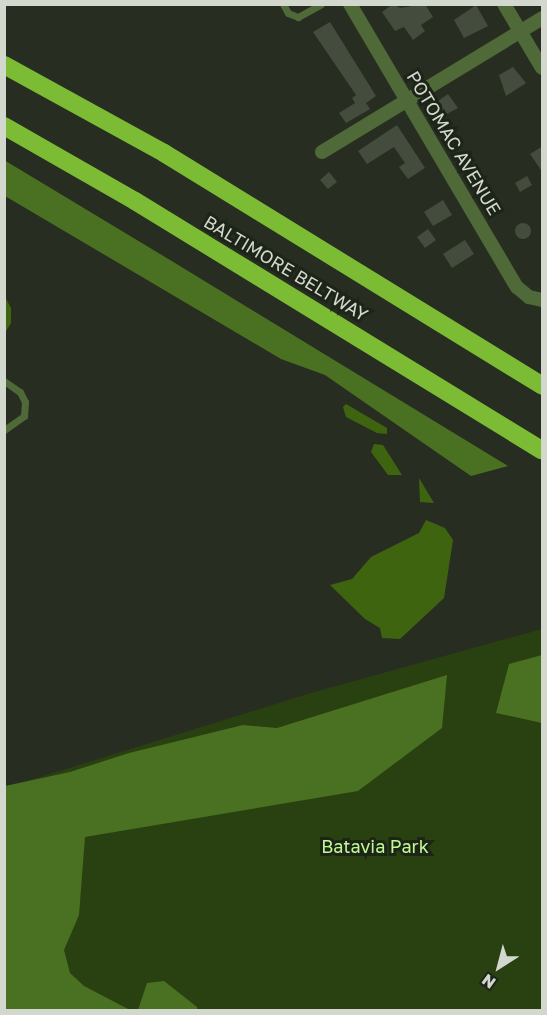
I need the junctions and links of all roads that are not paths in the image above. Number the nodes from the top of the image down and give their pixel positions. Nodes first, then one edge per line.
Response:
1 (283, 4) edge
2 (321, 4) edge
3 (350, 4) edge
4 (504, 4) edge
5 (543, 18) edge
6 (520, 32) junction
7 (4, 65) edge
8 (543, 68) edge
9 (408, 100) junction
10 (4, 126) edge
11 (322, 152) dead end
12 (536, 299) edge
13 (4, 381) edge
14 (543, 386) edge
15 (4, 430) edge
16 (543, 450) edge

1 - 2 lane
3 - 9 street, POTOMAC AVENUE
4 - 6 street
5 - 6 street
6 - 8 street
6 - 9 street
7 - 14 highway, BALTIMORE BELTWAY
9 - 11 street
9 - 12 street, POTOMAC AVENUE
10 - 16 highway, BALTIMORE BELTWAY
13 - 15 lane

